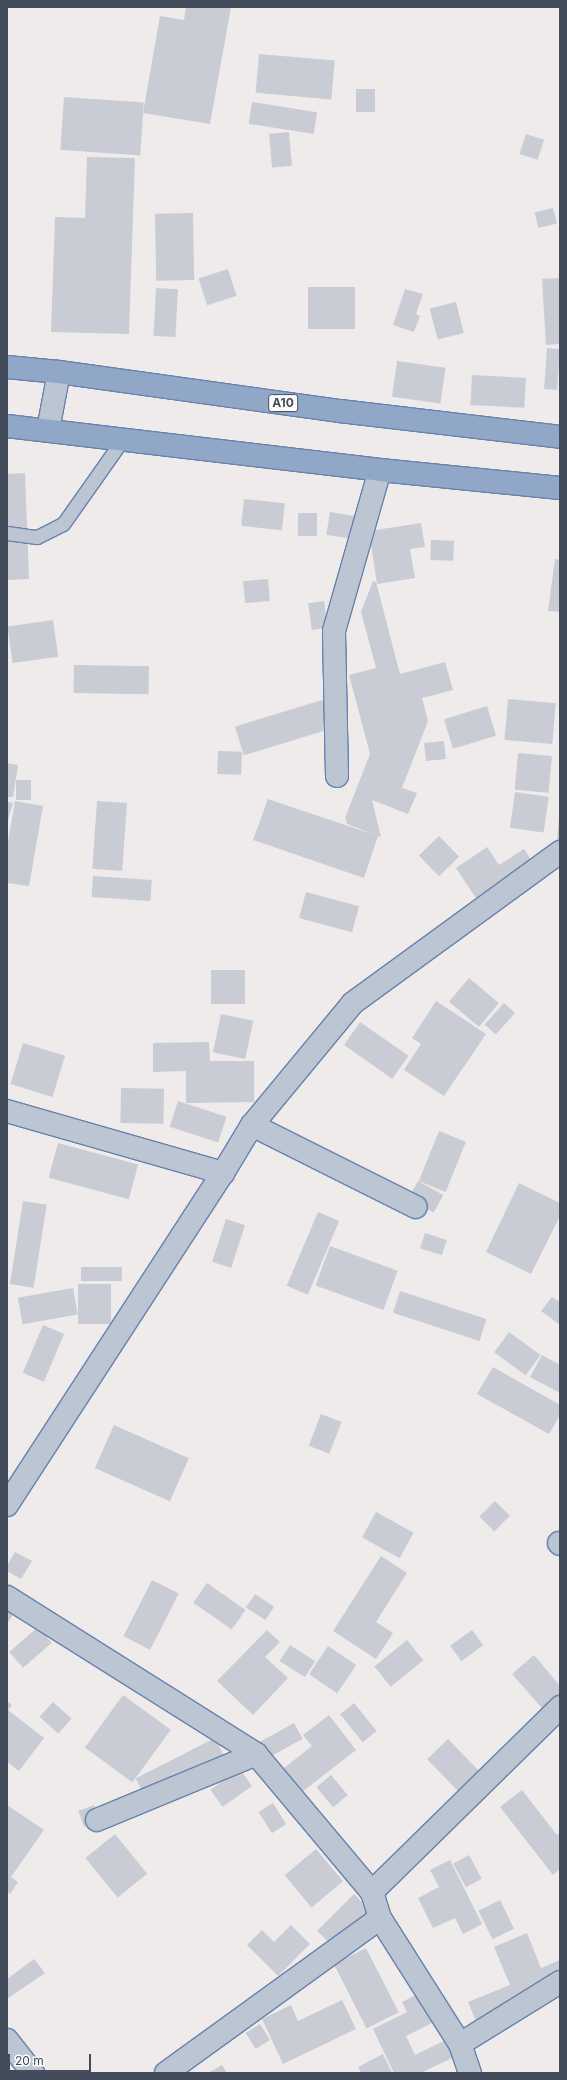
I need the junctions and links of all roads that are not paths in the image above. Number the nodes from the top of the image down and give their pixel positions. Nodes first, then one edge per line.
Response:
1 (7, 367) edge
2 (58, 372) junction
3 (7, 426) edge
4 (48, 430) junction
5 (560, 437) edge
6 (123, 439) junction
7 (380, 470) junction
8 (560, 488) edge
9 (7, 533) edge
10 (337, 776) dead end
11 (560, 852) edge
12 (7, 1111) edge
13 (252, 1125) junction
14 (223, 1173) junction
15 (416, 1207) dead end
16 (7, 1506) edge
17 (7, 1597) edge
18 (560, 1707) edge
19 (256, 1754) junction
20 (97, 1820) dead end
21 (372, 1892) junction
22 (380, 1918) junction
23 (560, 1982) edge
24 (7, 2040) edge
25 (460, 2044) junction
26 (34, 2073) edge
27 (166, 2073) edge
28 (470, 2073) edge

1 - 2 highway, A10
2 - 4 street
2 - 5 highway, A10
3 - 4 highway
4 - 6 highway
6 - 7 highway
6 - 9 lane
7 - 8 highway
7 - 10 street
11 - 13 street
12 - 14 street
13 - 14 street
13 - 15 street
14 - 16 street
17 - 19 street
18 - 21 street
19 - 20 street
19 - 21 street
21 - 22 street
22 - 25 street
22 - 27 street
23 - 25 street
24 - 26 street
25 - 28 street

